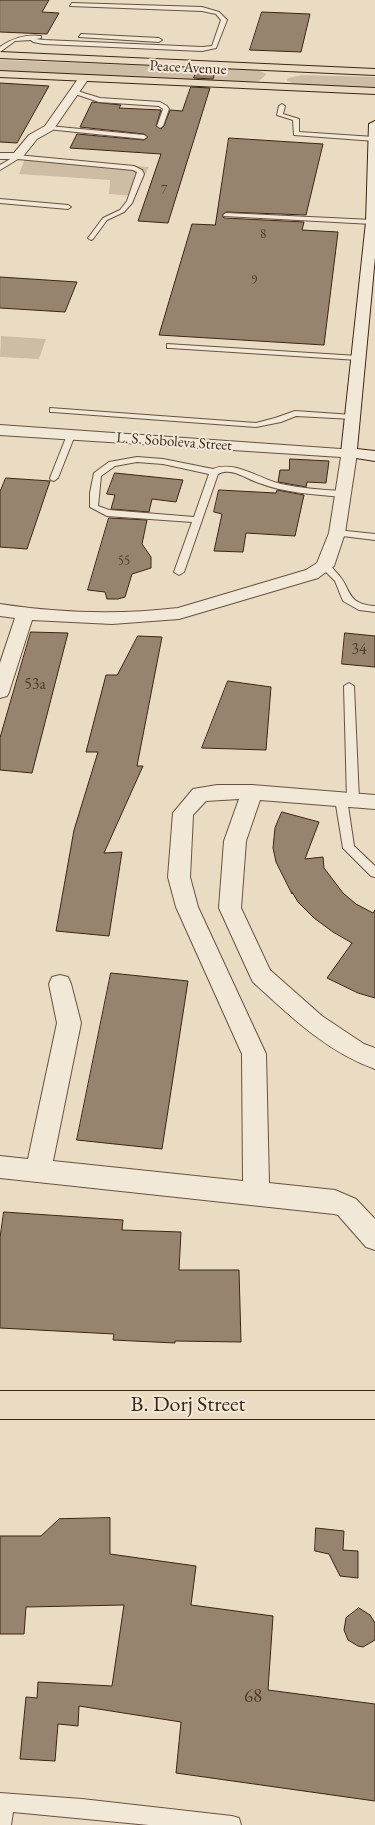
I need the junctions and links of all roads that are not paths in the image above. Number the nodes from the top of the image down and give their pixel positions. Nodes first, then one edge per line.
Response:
1 (72, 5) dead end
2 (69, 36) dead end
3 (76, 36) dead end
4 (32, 37) junction
5 (177, 48) junction
6 (0, 50) edge
7 (0, 55) edge
8 (200, 56) junction
9 (280, 68) junction
10 (375, 72) edge
11 (0, 74) edge
12 (84, 78) junction
13 (277, 87) junction
14 (74, 92) junction
15 (375, 92) edge
16 (282, 106) dead end
17 (375, 124) edge
18 (160, 126) dead end
19 (49, 128) junction
20 (144, 137) dead end
21 (374, 139) edge
22 (0, 156) edge
23 (17, 157) junction
24 (0, 168) edge
25 (0, 201) edge
26 (68, 207) dead end
27 (226, 215) dead end
28 (373, 223) edge
29 (91, 238) dead end
30 (170, 346) dead end
31 (358, 358) junction
32 (53, 410) dead end
33 (353, 417) junction
34 (0, 430) edge
35 (71, 435) junction
36 (349, 453) junction
37 (375, 456) edge
38 (214, 472) junction
39 (54, 478) dead end
40 (342, 494) junction
41 (198, 520) junction
42 (337, 533) junction
43 (375, 537) edge
44 (324, 566) junction
45 (179, 572) dead end
46 (375, 609) edge
47 (0, 610) edge
48 (25, 614) junction
49 (350, 686) dead end
50 (0, 692) edge
51 (252, 792) junction
52 (347, 800) junction
53 (375, 802) edge
54 (375, 874) edge
55 (60, 984) dead end
56 (375, 1058) edge
57 (0, 1167) edge
58 (38, 1171) junction
59 (256, 1194) junction
60 (375, 1238) edge
61 (0, 1405) edge
62 (375, 1405) edge
63 (2, 1802) edge
64 (2, 1825) edge
65 (232, 1825) edge

1 - 8 lane
2 - 4 lane
3 - 5 lane
4 - 5 lane
4 - 6 lane
5 - 8 lane
7 - 8 main road, Peace Avenue
8 - 9 main road, Peace Avenue
9 - 10 main road, Peace Avenue
9 - 13 main road
11 - 12 main road, Peace Avenue
12 - 13 main road, Peace Avenue
12 - 14 street
13 - 15 main road, Peace Avenue
14 - 18 lane
14 - 19 street
16 - 21 lane
17 - 21 street
19 - 20 lane
19 - 23 street
21 - 28 street
22 - 23 street
23 - 24 lane
23 - 29 lane
25 - 26 lane
27 - 28 lane
28 - 31 street
30 - 31 lane
31 - 33 street
32 - 33 lane
33 - 36 street
34 - 35 street, L. S. Soboleva Street
35 - 36 street, L. S. Soboleva Street
35 - 39 lane
36 - 37 street, L. S. Soboleva Street
36 - 40 street
38 - 40 lane
38 - 41 lane
38 - 41 lane
40 - 42 street
41 - 45 lane
42 - 43 lane
42 - 44 street
44 - 46 lane
44 - 48 street
47 - 48 street
48 - 50 street
49 - 52 lane
51 - 52 street
51 - 56 street
51 - 59 street
52 - 53 street
52 - 54 lane
55 - 58 street
57 - 58 street
58 - 59 street
59 - 60 street
61 - 62 main road, B. Dorj Street
63 - 64 lane
63 - 65 lane

